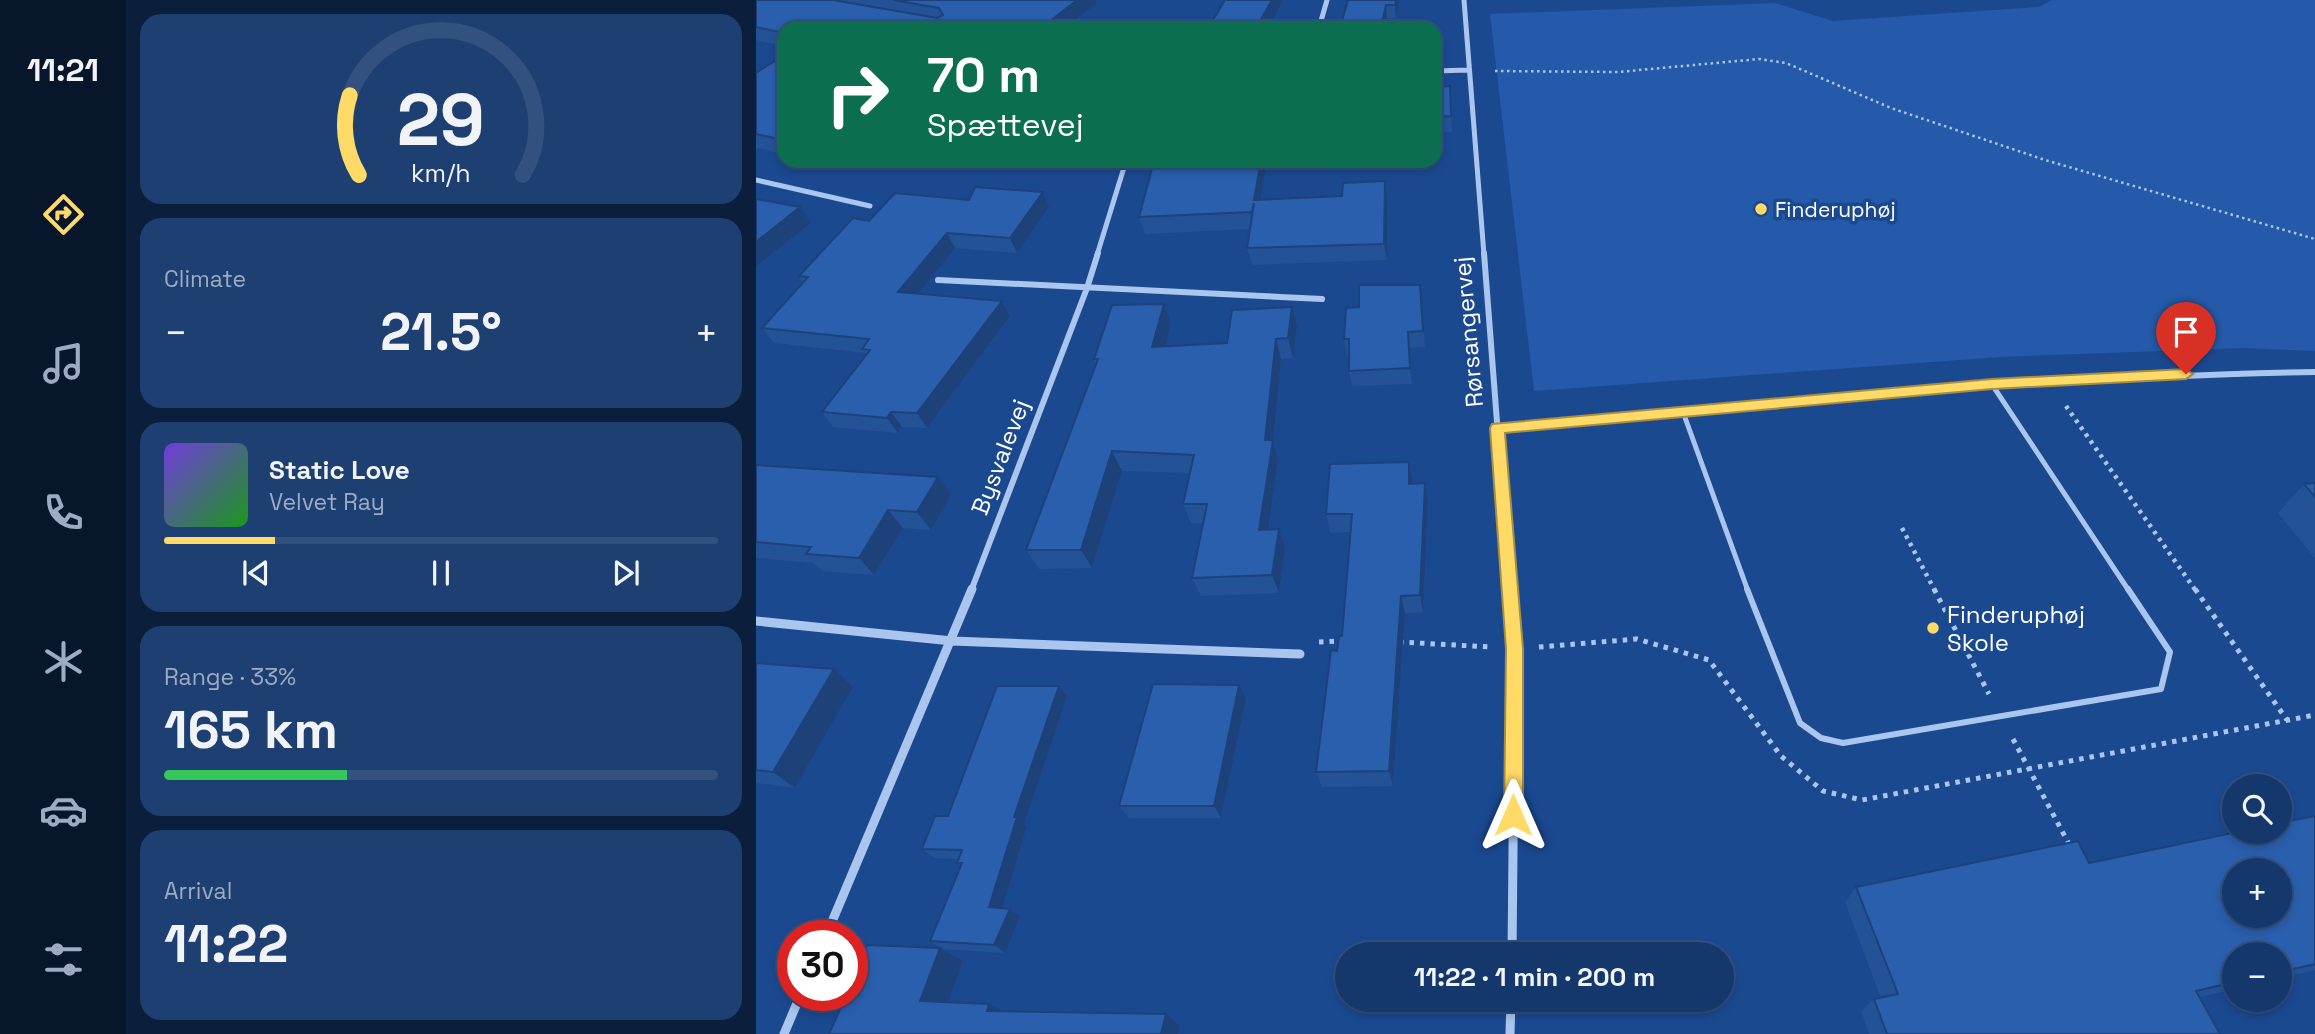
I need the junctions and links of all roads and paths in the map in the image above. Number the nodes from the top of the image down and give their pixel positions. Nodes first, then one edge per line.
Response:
1 (1327, 0) edge
2 (1464, 0) edge
3 (1321, 21) edge
4 (1494, 61) dead end
5 (1468, 70) junction
6 (1442, 71) edge
7 (1124, 168) edge
8 (756, 180) edge
9 (870, 206) dead end
10 (2315, 239) edge
11 (938, 281) dead end
12 (1087, 288) junction
13 (1322, 299) dead end
14 (2315, 372) edge
15 (2049, 381) junction
16 (1992, 384) junction
17 (1683, 412) junction
18 (1497, 428) junction
19 (1902, 528) dead end
20 (756, 621) edge
21 (952, 641) junction
22 (1300, 654) dead end
23 (2001, 716) junction
24 (2287, 720) dead end
25 (2072, 851) edge
26 (833, 920) edge
27 (1512, 942) edge
28 (794, 1011) edge
29 (1511, 1012) edge
30 (784, 1034) edge
31 (1510, 1034) edge

1 - 3 street
2 - 5 street, Rørsangervej
4 - 10 path
5 - 6 street
5 - 18 street, Rørsangervej
7 - 12 street, Bysvalevej
8 - 9 street
11 - 12 street
12 - 13 street
12 - 21 street, Bysvalevej
14 - 15 street
15 - 16 street
15 - 24 path
16 - 17 street
16 - 23 lane
17 - 18 street
17 - 23 lane
18 - 27 street, Rørsangervej
19 - 23 path
20 - 21 street
21 - 22 street
21 - 26 street, Bysvalevej
23 - 25 path
28 - 30 street
29 - 31 street

